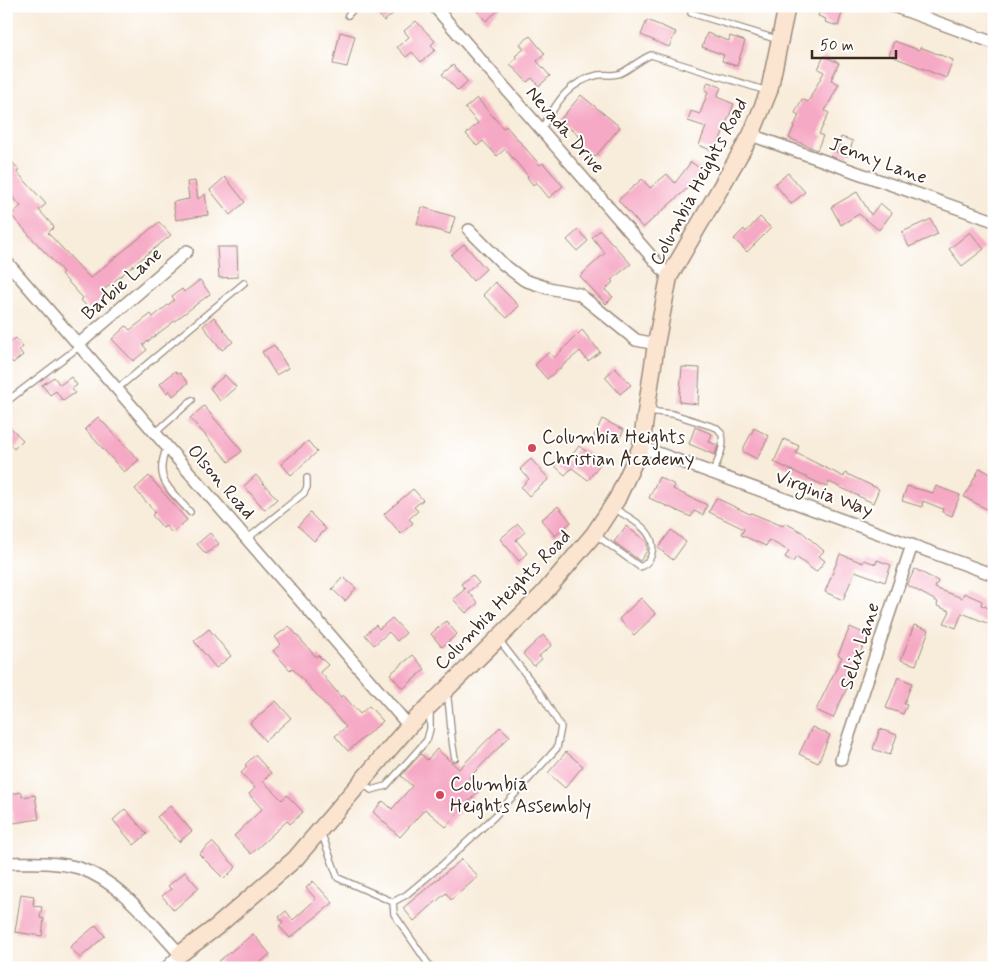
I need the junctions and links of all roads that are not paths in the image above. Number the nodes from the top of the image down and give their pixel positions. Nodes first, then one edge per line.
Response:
1 (356, 6) edge
2 (787, 6) edge
3 (893, 6) edge
4 (441, 9) edge
5 (691, 13) dead end
6 (348, 15) dead end
7 (781, 40) junction
8 (994, 42) edge
9 (769, 91) junction
10 (541, 130) junction
11 (751, 135) junction
12 (994, 221) edge
13 (468, 230) dead end
14 (187, 251) dead end
15 (6, 261) edge
16 (669, 277) junction
17 (244, 283) dead end
18 (656, 344) junction
19 (79, 345) junction
20 (117, 389) junction
21 (192, 400) dead end
22 (6, 402) edge
23 (647, 411) junction
24 (155, 432) junction
25 (167, 446) junction
26 (641, 447) junction
27 (713, 473) junction
28 (307, 478) dead end
29 (612, 507) junction
30 (190, 512) dead end
31 (594, 534) junction
32 (247, 539) junction
33 (912, 545) junction
34 (994, 575) edge
35 (498, 638) junction
36 (446, 689) junction
37 (430, 704) junction
38 (408, 726) junction
39 (455, 758) dead end
40 (841, 759) dead end
41 (362, 782) junction
42 (321, 832) junction
43 (6, 863) edge
44 (393, 902) junction
45 (180, 954) junction
46 (166, 968) edge
47 (431, 968) edge

1 - 6 lane
2 - 7 street, Columbia Heights Road
3 - 8 street
4 - 10 street, Nevada Drive
5 - 7 lane
7 - 9 street, Columbia Heights Road
9 - 10 lane
9 - 11 street, Columbia Heights Road
10 - 16 street, Nevada Drive
11 - 12 street, Jenny Lane
11 - 16 street, Columbia Heights Road
13 - 18 street
14 - 19 street, Barbie Lane
15 - 19 street, Olson Road
16 - 18 street, Columbia Heights Road
17 - 20 lane
18 - 23 street, Columbia Heights Road
19 - 20 street, Olson Road
19 - 22 lane
20 - 24 street, Olson Road
21 - 24 lane
23 - 26 street, Columbia Heights Road
23 - 27 lane
24 - 25 street, Olson Road
25 - 30 lane
25 - 32 street, Olson Road
26 - 27 street, Virginia Way
26 - 29 street, Columbia Heights Road
27 - 33 street, Virginia Way
28 - 32 lane
29 - 31 street, Columbia Heights Road
29 - 31 lane
31 - 35 street, Columbia Heights Road
32 - 38 street, Olson Road
33 - 34 street, Virginia Way
33 - 40 street, Selix Lane
35 - 36 street, Columbia Heights Road
35 - 44 lane
36 - 37 street, Columbia Heights Road
36 - 39 lane
37 - 38 street, Columbia Heights Road
37 - 41 lane
38 - 41 street, Columbia Heights Road
41 - 42 street, Columbia Heights Road
42 - 44 lane
42 - 45 street, Columbia Heights Road
43 - 45 street
44 - 47 lane
45 - 46 street, Columbia Heights Road

